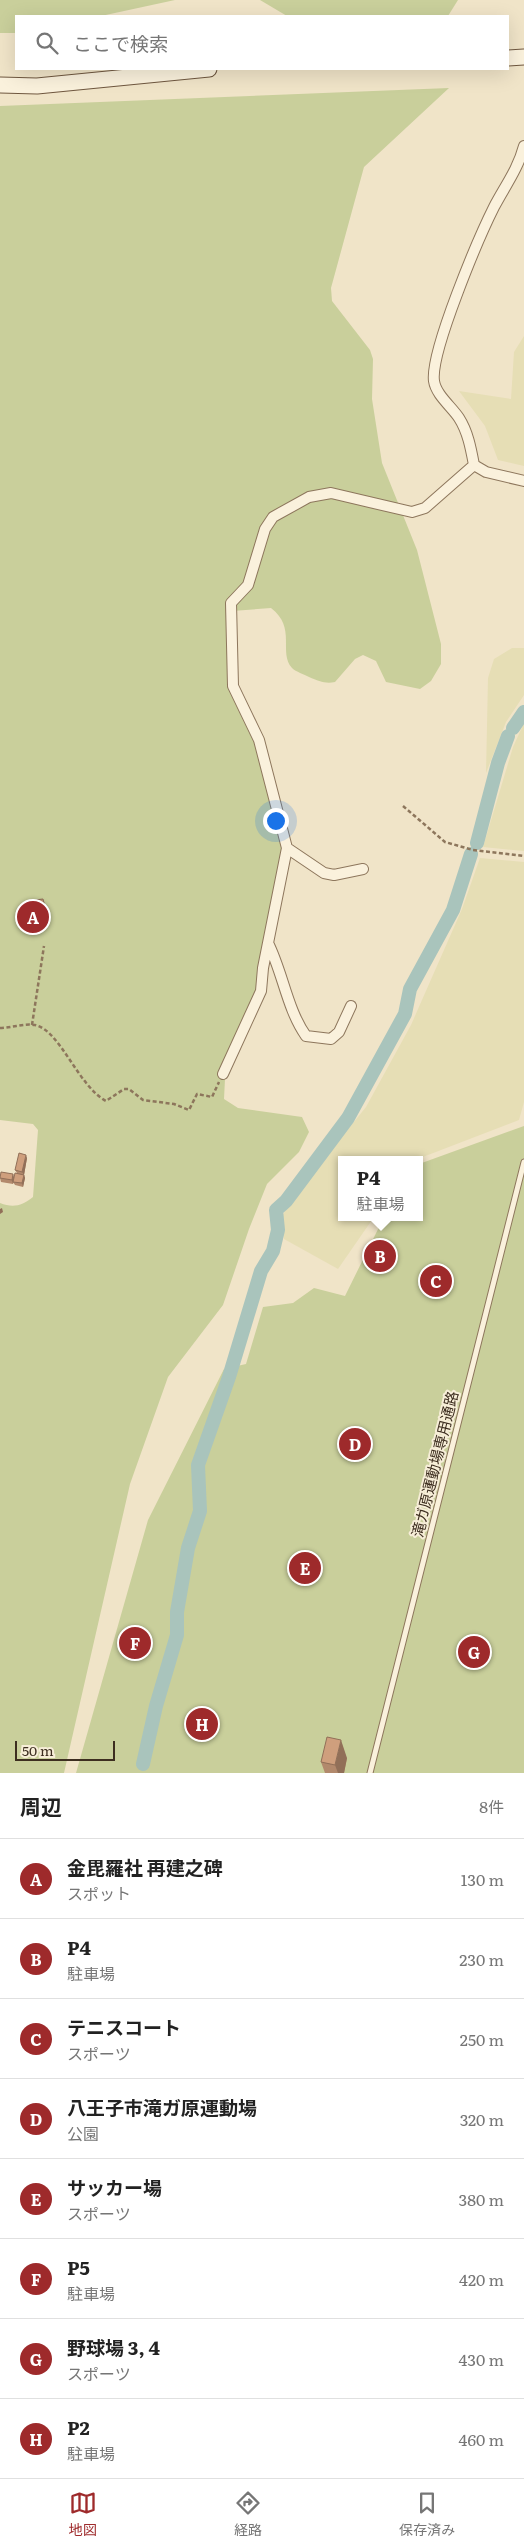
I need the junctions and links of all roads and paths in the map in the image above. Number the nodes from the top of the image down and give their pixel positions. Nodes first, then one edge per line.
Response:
1 (524, 57) edge
2 (509, 58) edge
3 (199, 70) edge
4 (0, 85) edge
5 (524, 146) edge
6 (474, 465) junction
7 (524, 481) edge
8 (403, 806) dead end
9 (287, 848) junction
10 (524, 856) edge
11 (363, 869) dead end
12 (268, 943) junction
13 (44, 946) dead end
14 (351, 1006) dead end
15 (32, 1024) junction
16 (0, 1028) edge
17 (223, 1074) joint
18 (524, 1162) edge
19 (370, 1773) edge

1 - 2 main road
3 - 4 main road
5 - 6 street
6 - 7 street
6 - 9 street
8 - 10 path
9 - 11 street
9 - 12 street
12 - 14 street
12 - 17 street
13 - 15 path
15 - 16 path
15 - 17 path
18 - 19 lane, 滝ガ原運動場専用通路

